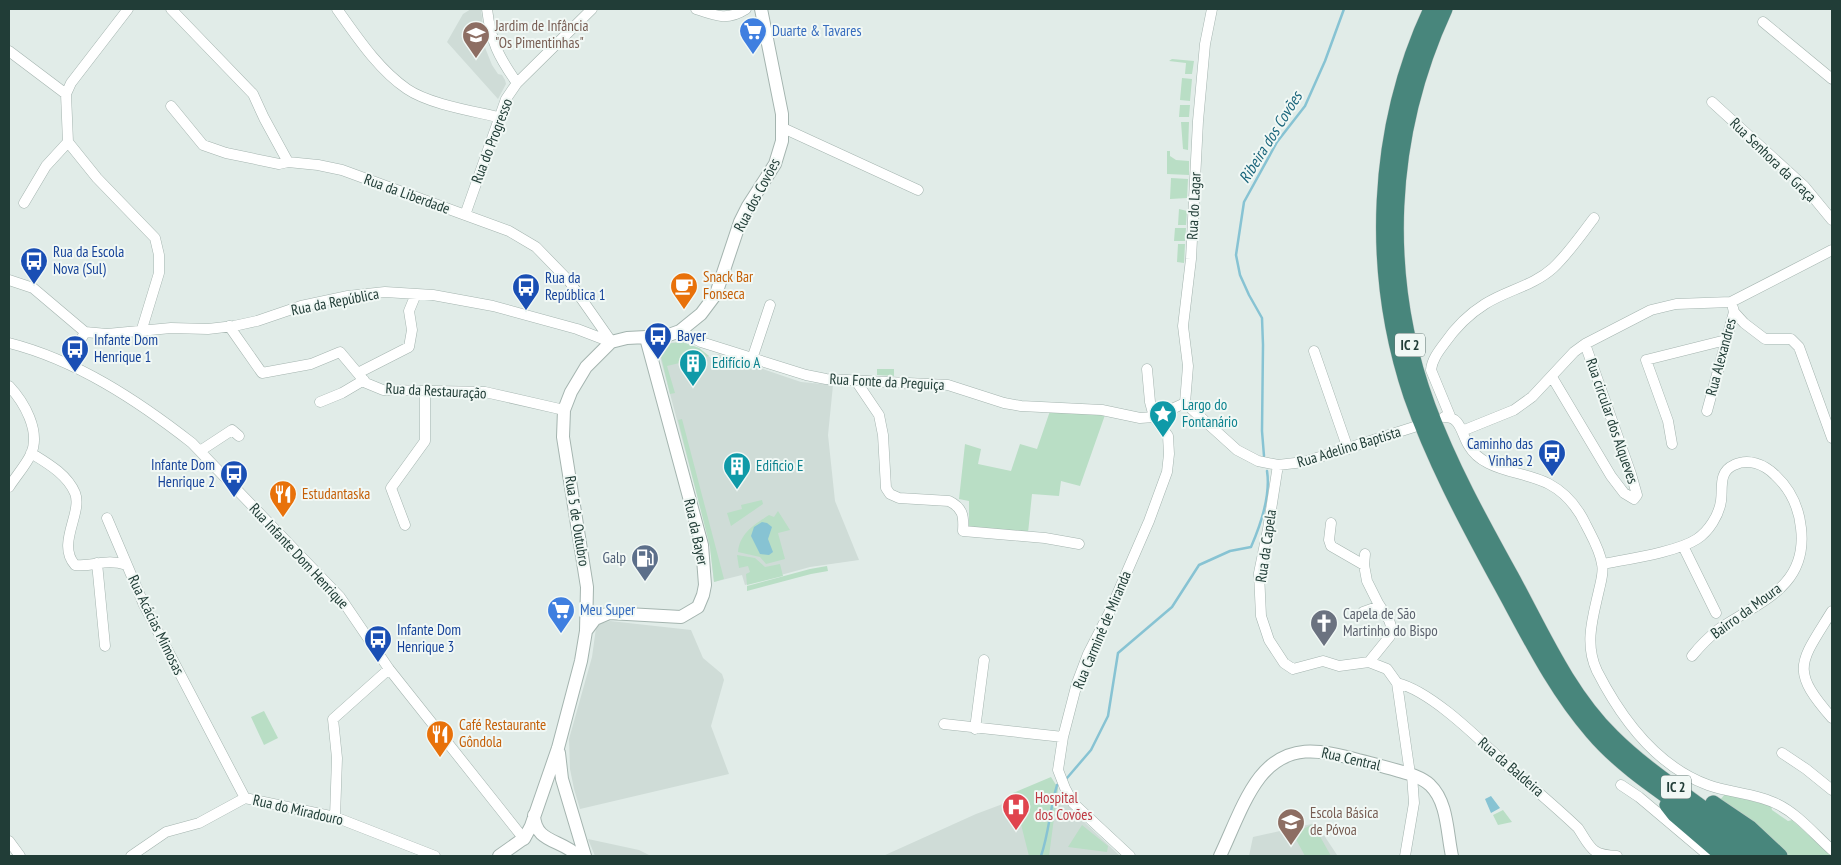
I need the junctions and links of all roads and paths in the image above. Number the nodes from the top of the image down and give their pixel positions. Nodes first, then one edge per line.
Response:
1 (128, 9) edge
2 (171, 9) edge
3 (337, 9) edge
4 (487, 9) edge
5 (592, 9) edge
6 (696, 9) edge
7 (746, 9) edge
8 (762, 9) edge
9 (1212, 9) edge
10 (1431, 9) edge
11 (1445, 9) edge
12 (1764, 22) dead end
13 (9, 51) edge
14 (1832, 79) edge
15 (517, 83) junction
16 (66, 94) junction
17 (1712, 102) dead end
18 (171, 106) dead end
19 (498, 118) junction
20 (783, 128) junction
21 (68, 142) junction
22 (288, 162) junction
23 (918, 190) dead end
24 (24, 203) dead end
25 (465, 215) junction
26 (1594, 218) dead end
27 (1832, 220) edge
28 (1832, 250) edge
29 (9, 280) edge
30 (416, 294) junction
31 (770, 305) dead end
32 (1732, 307) junction
33 (229, 326) junction
34 (680, 331) junction
35 (85, 332) junction
36 (141, 332) junction
37 (646, 338) junction
38 (1726, 340) junction
39 (612, 342) junction
40 (9, 343) edge
41 (1585, 344) junction
42 (1314, 351) dead end
43 (752, 359) junction
44 (68, 364) junction
45 (1147, 369) dead end
46 (361, 376) junction
47 (1552, 377) junction
48 (856, 381) junction
49 (9, 386) edge
50 (425, 391) junction
51 (320, 402) dead end
52 (1185, 403) junction
53 (564, 410) junction
54 (1707, 411) dead end
55 (1154, 417) junction
56 (1414, 427) dead end
57 (1462, 431) junction
58 (239, 436) dead end
59 (1832, 438) edge
60 (1672, 444) dead end
61 (1348, 449) junction
62 (200, 451) junction
63 (31, 454) junction
64 (1278, 465) junction
65 (9, 487) edge
66 (107, 518) dead end
67 (1331, 524) dead end
68 (405, 525) dead end
69 (1079, 544) dead end
70 (1684, 546) junction
71 (1365, 554) dead end
72 (97, 563) junction
73 (1603, 564) junction
74 (127, 565) junction
75 (1364, 565) junction
76 (587, 595) junction
77 (1380, 606) junction
78 (1832, 611) edge
79 (1362, 612) dead end
80 (609, 613) junction
81 (1716, 613) dead end
82 (586, 631) junction
83 (105, 646) dead end
84 (1376, 652) junction
85 (1692, 656) dead end
86 (984, 660) dead end
87 (1369, 662) junction
88 (389, 669) junction
89 (1387, 669) junction
90 (1397, 682) junction
91 (1832, 718) edge
92 (944, 724) dead end
93 (976, 729) junction
94 (1064, 737) junction
95 (558, 748) junction
96 (1782, 753) dead end
97 (1411, 774) junction
98 (1648, 783) junction
99 (1621, 784) dead end
100 (1674, 786) junction
101 (1832, 790) edge
102 (542, 792) junction
103 (565, 793) junction
104 (245, 798) junction
105 (534, 815) junction
106 (335, 817) junction
107 (577, 832) junction
108 (545, 837) junction
109 (524, 839) junction
110 (9, 841) edge
111 (561, 844) junction
112 (1832, 850) edge
113 (20, 856) edge
114 (131, 856) edge
115 (435, 856) edge
116 (498, 856) edge
117 (578, 856) edge
118 (585, 856) edge
119 (1130, 856) edge
120 (1220, 856) edge
121 (1405, 856) edge
122 (1452, 856) edge
123 (1617, 856) edge
124 (1709, 856) edge
125 (1724, 856) edge
126 (1743, 856) edge
127 (1761, 856) edge
128 (1780, 856) edge

1 - 16 street
2 - 22 street
3 - 19 street
4 - 15 street
5 - 15 street, Rua do Progresso
6 - 7 street
8 - 20 street, Rua dos Covões
9 - 52 street, Rua do Lagar
10 - 98 highway, IC 2
11 - 100 highway, IC 2
12 - 14 street
13 - 16 street
15 - 19 street, Rua do Progresso
16 - 21 street
17 - 27 street, Rua Senhora da Graça
18 - 22 street, Rua da Liberdade
19 - 25 street, Rua do Progresso
20 - 23 street
20 - 34 street, Rua dos Covões
21 - 24 street
21 - 36 street
22 - 25 street, Rua da Liberdade
25 - 39 street, Rua da Liberdade
26 - 57 street
28 - 32 street
29 - 35 street
30 - 33 street, Rua da República
30 - 39 street, Rua da República
30 - 46 street
31 - 43 street
32 - 38 street, Rua Alexandres
32 - 41 street
32 - 59 street
33 - 36 street, Rua da República
33 - 46 street, Rua da Restauração
34 - 37 street, Rua dos Covões
34 - 43 street, Rua Fonte da Preguiça
35 - 36 street, Rua da República
35 - 44 street
37 - 39 street
37 - 80 street, Rua da Bayer
38 - 54 street, Rua Alexandres
38 - 60 street
39 - 53 street, Rua 5 de Outubro
40 - 44 street, Rua Infante Dom Henrique
41 - 47 street
41 - 47 street, Rua circular dos Alqueves
42 - 61 street
43 - 48 street, Rua Fonte da Preguiça
44 - 62 street, Rua Infante Dom Henrique
45 - 55 street
46 - 50 street, Rua da Restauração
46 - 51 street
47 - 57 street
48 - 55 street, Rua Fonte da Preguiça
48 - 69 street
49 - 63 street
50 - 53 street, Rua da Restauração
50 - 68 street
52 - 55 street, Rua Fonte da Preguiça
52 - 64 street, Rua Adelino Baptista
53 - 76 street, Rua 5 de Outubro
55 - 94 street, Rua Carminé de Miranda
56 - 61 street, Rua Adelino Baptista
57 - 73 street
58 - 62 street
61 - 64 street, Rua Adelino Baptista
62 - 88 street, Rua Infante Dom Henrique
63 - 65 street
63 - 72 street, Rua Acácias Mimosas
64 - 87 street, Rua da Capela
66 - 74 street
67 - 75 street
70 - 73 street, Bairro da Moura
70 - 81 street
70 - 85 street, Bairro da Moura
71 - 75 street
72 - 74 street, Rua Acácias Mimosas
72 - 83 street
73 - 112 street
74 - 104 street, Rua Acácias Mimosas
75 - 77 street
76 - 80 street
76 - 82 street, Rua 5 de Outubro
77 - 79 street
77 - 84 street
78 - 91 street
80 - 82 street
82 - 95 street, Rua 5 de Outubro
84 - 87 street
84 - 89 street
86 - 93 street
87 - 89 street, Rua da Capela
88 - 106 street
88 - 109 street, Rua Infante Dom Henrique
89 - 90 street
90 - 97 street
90 - 123 street, Rua da Baldeira
92 - 93 street
93 - 94 street
94 - 119 street, Rua Carminé de Miranda
95 - 102 street, Rua 5 de Outubro
95 - 103 street, Rua 5 de Outubro
96 - 101 street
97 - 120 street, Rua Central
97 - 121 street
97 - 122 street, Rua Central
98 - 125 highway
98 - 126 highway, IC 2
99 - 124 street
100 - 127 highway, IC 2
100 - 128 highway
102 - 103 street
102 - 105 street
103 - 107 street
104 - 106 street, Rua do Miradouro
104 - 114 street
105 - 108 street
105 - 109 street
106 - 115 street, Rua do Miradouro
107 - 111 street
107 - 118 street
108 - 109 street
108 - 111 street
109 - 116 street
110 - 113 street
111 - 117 street

